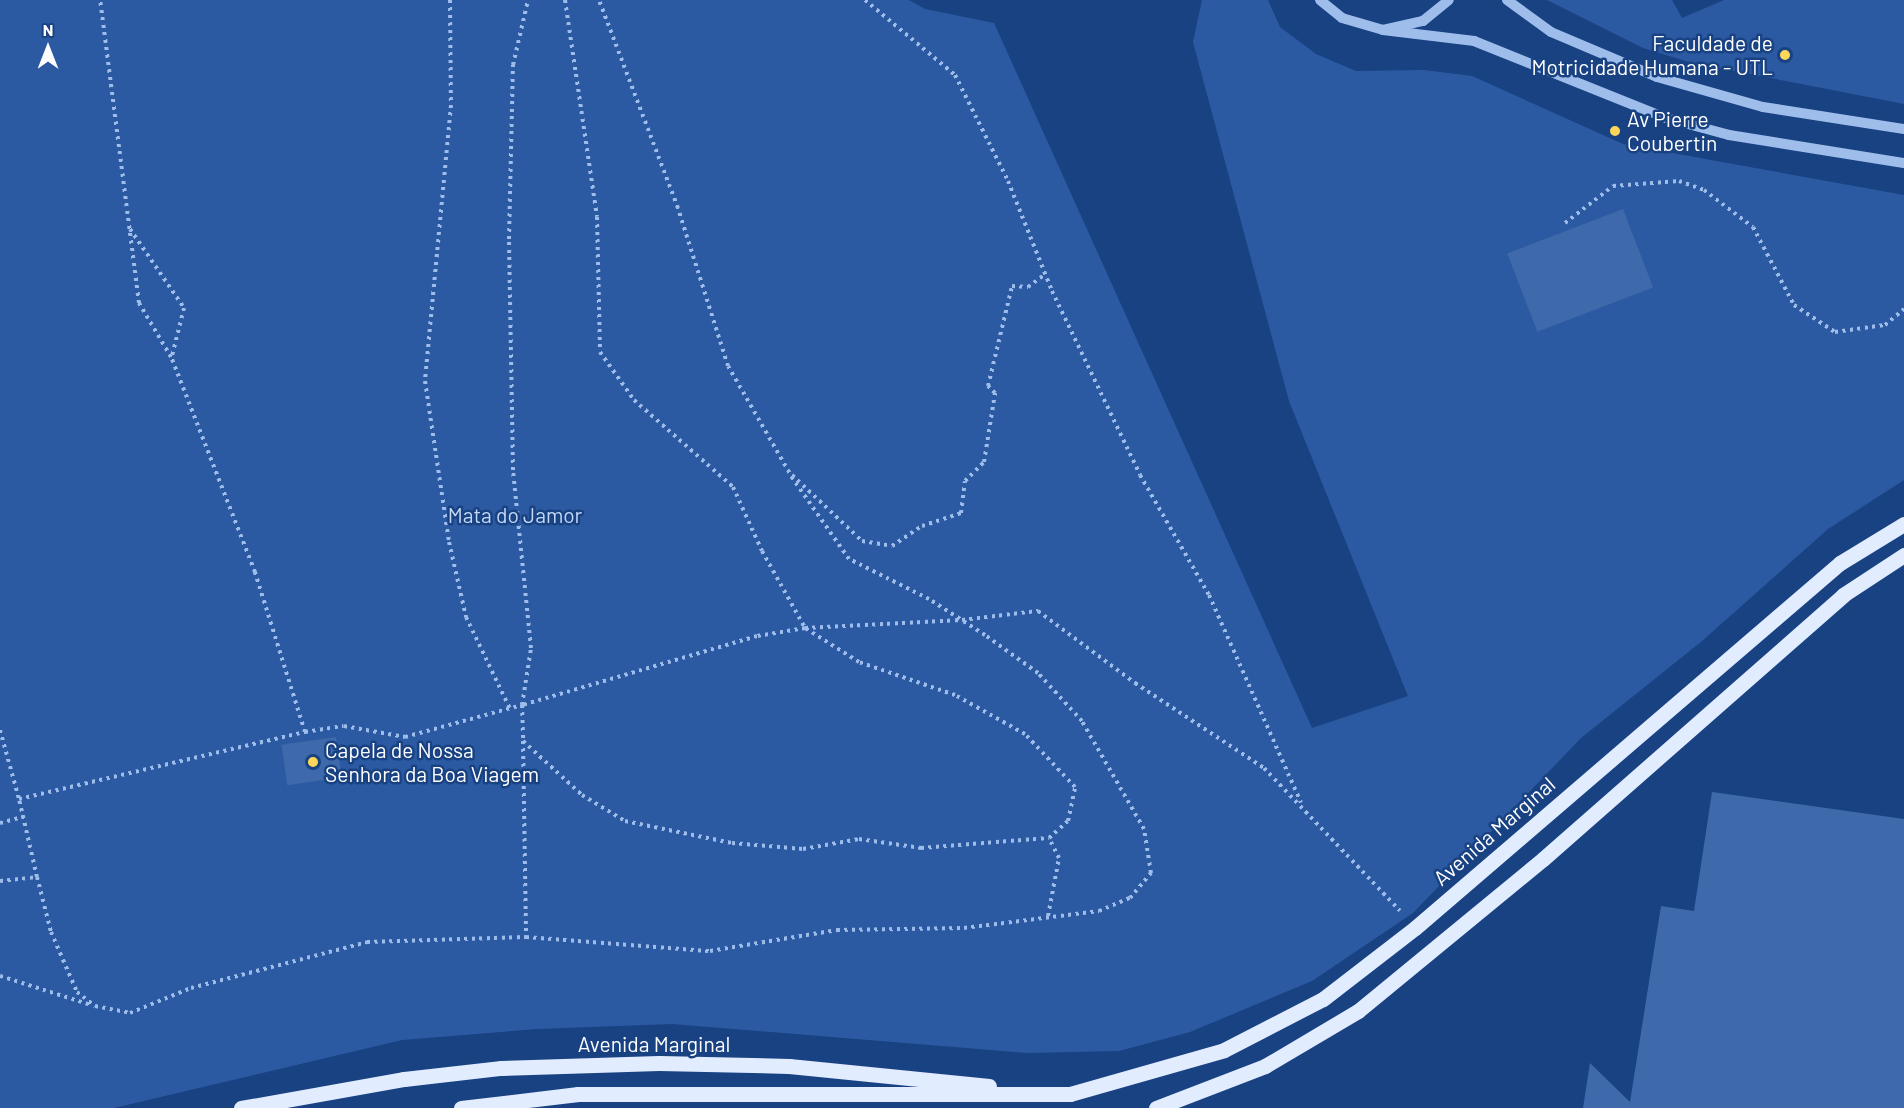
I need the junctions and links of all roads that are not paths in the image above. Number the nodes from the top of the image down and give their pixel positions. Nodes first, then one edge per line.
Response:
1 (1320, 0) edge
2 (1449, 0) edge
3 (1507, 0) edge
4 (1383, 30) junction
5 (1904, 129) edge
6 (1904, 163) edge
7 (1904, 524) edge
8 (1904, 555) edge
9 (1070, 1095) junction
10 (241, 1108) edge
11 (461, 1108) edge
12 (1156, 1108) edge

1 - 4 street
2 - 4 street
3 - 5 street
4 - 6 street
7 - 9 main road, Avenida Marginal
8 - 12 main road
9 - 10 main road, Avenida Marginal
9 - 11 main road, Avenida Marginal

